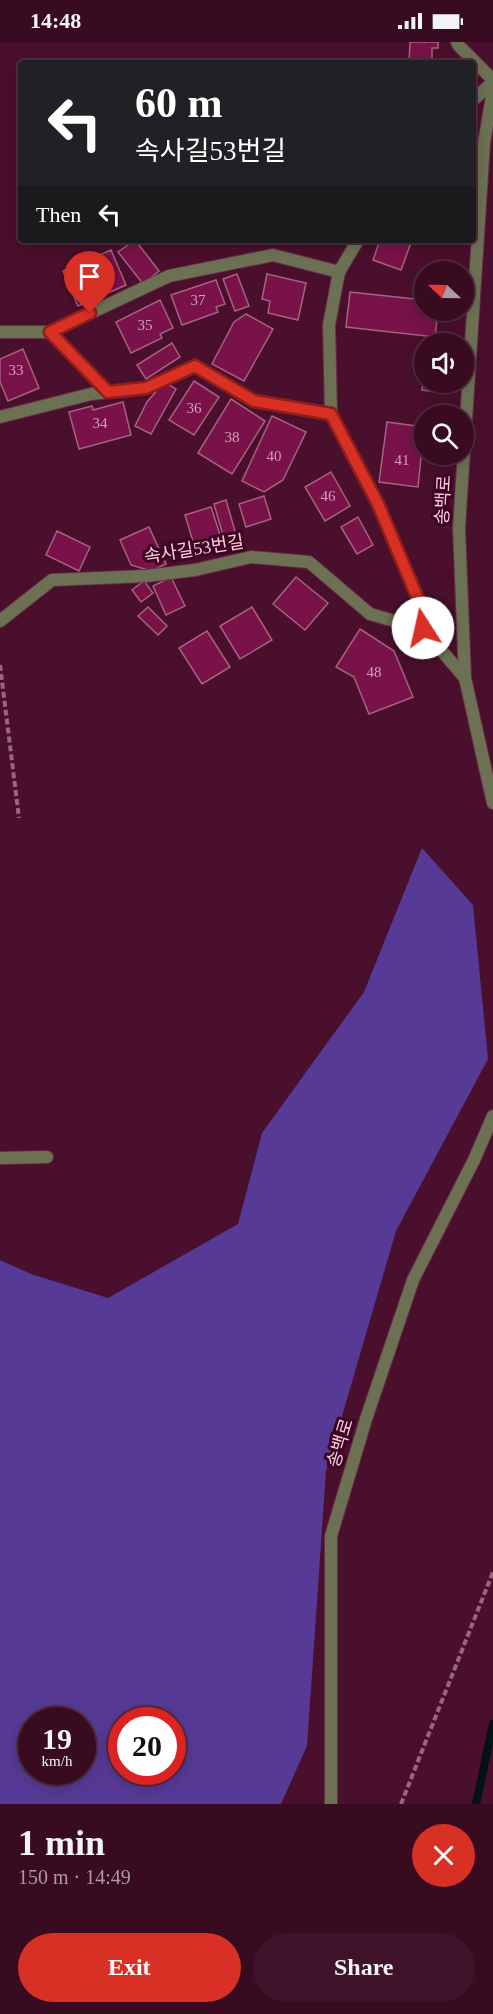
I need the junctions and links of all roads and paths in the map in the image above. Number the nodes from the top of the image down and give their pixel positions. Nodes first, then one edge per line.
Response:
1 (457, 42) edge
2 (473, 60) edge
3 (476, 64) edge
4 (493, 81) edge
5 (493, 90) edge
6 (476, 97) edge
7 (356, 243) edge
8 (339, 272) junction
9 (0, 332) edge
10 (50, 332) junction
11 (108, 392) junction
12 (331, 414) junction
13 (0, 417) edge
14 (0, 621) edge
15 (423, 628) junction
16 (0, 664) edge
17 (465, 678) junction
18 (493, 802) edge
19 (19, 818) dead end
20 (493, 1116) edge
21 (47, 1157) dead end
22 (0, 1158) edge
23 (493, 1572) edge
24 (331, 1804) edge
25 (401, 1804) edge

1 - 2 street
3 - 4 street
4 - 6 street
5 - 17 street, 송백로
7 - 8 street
8 - 10 street
8 - 12 street
9 - 10 street
10 - 11 street
11 - 12 street
11 - 13 street
12 - 15 street
14 - 15 street, 속사길53번길
15 - 17 street
16 - 19 path
17 - 18 street, 송백로
20 - 24 street, 송백로
21 - 22 street
23 - 25 path

